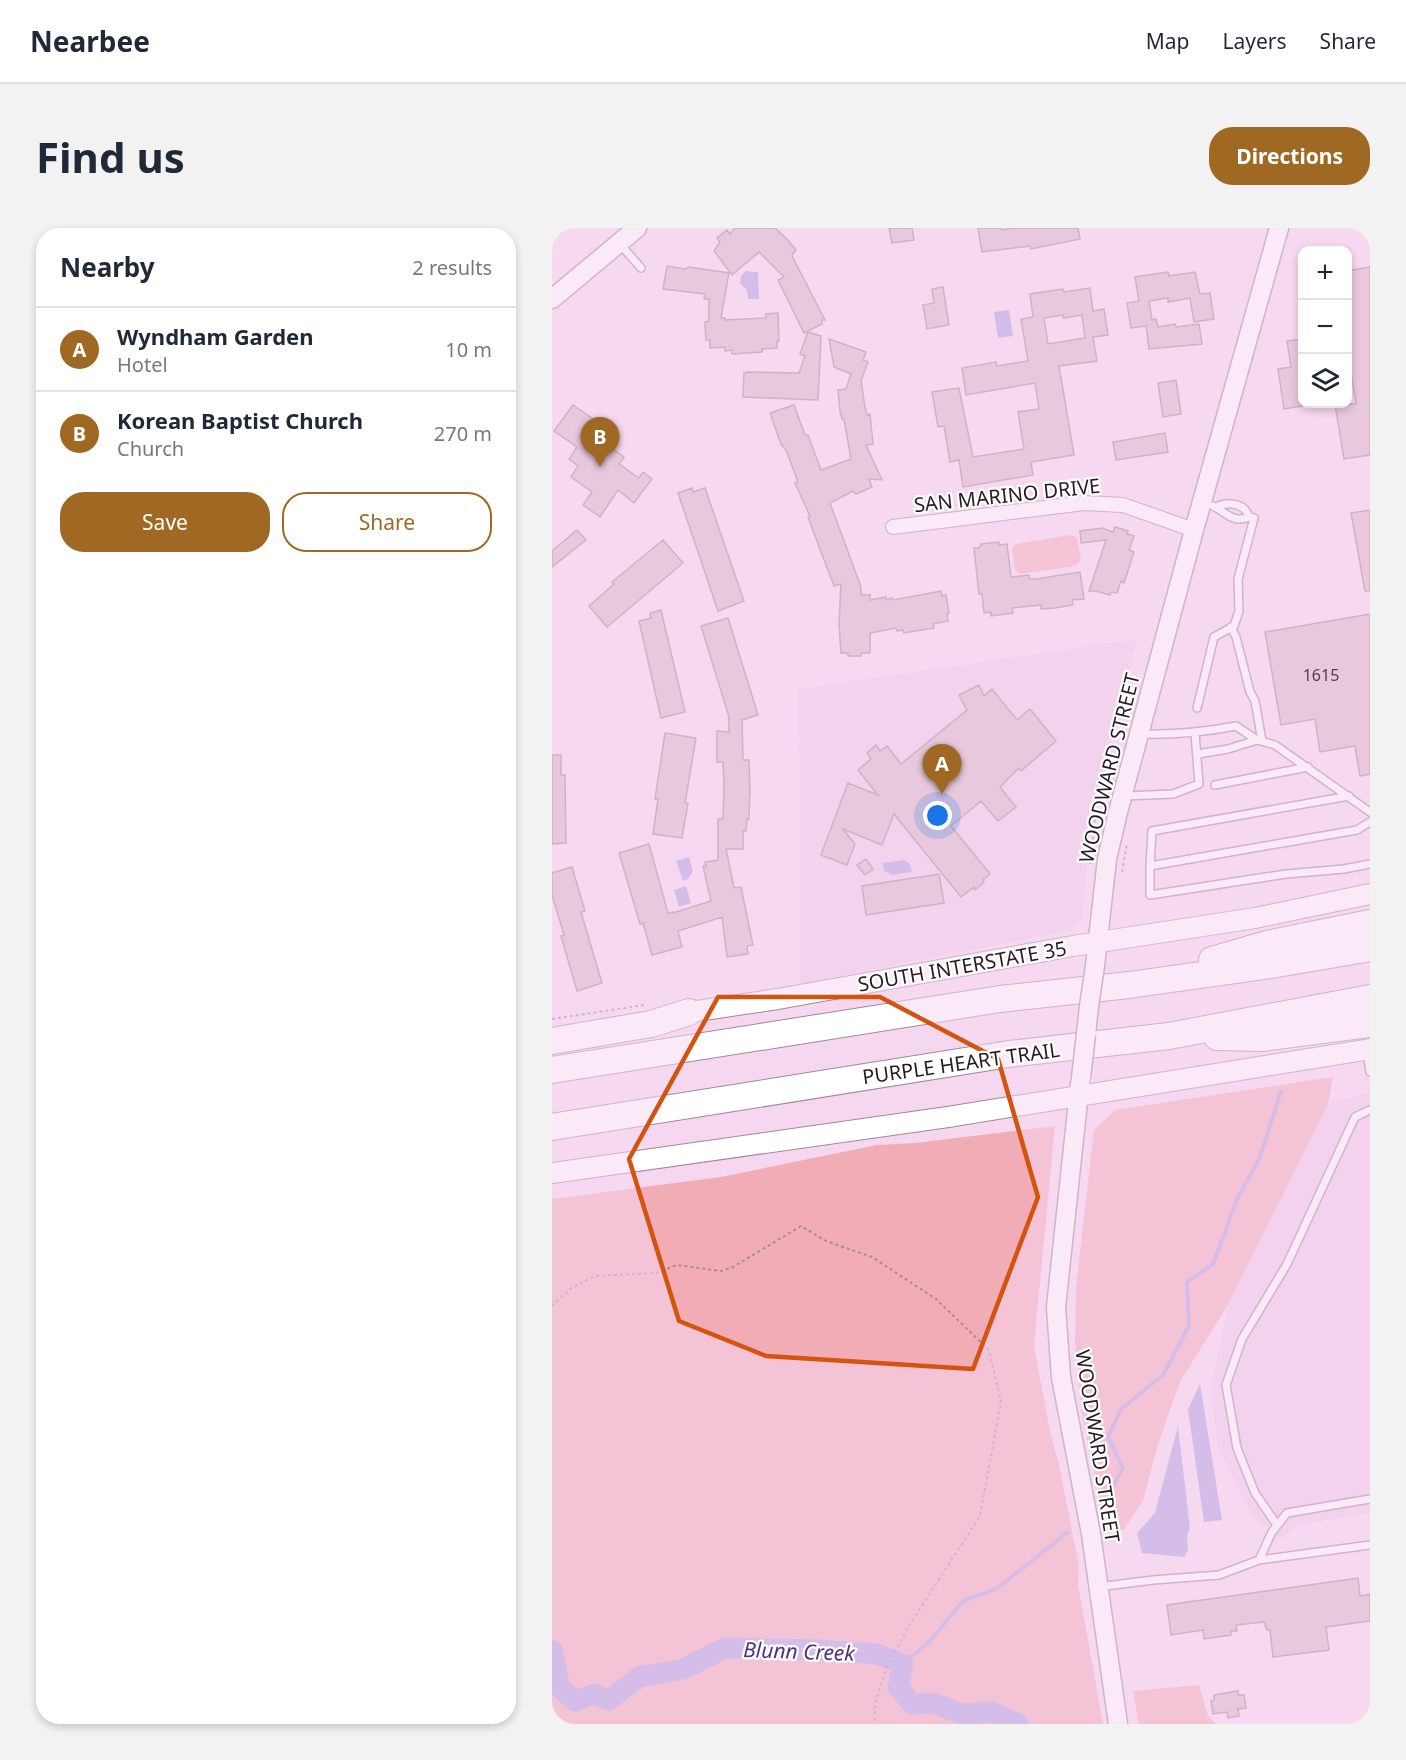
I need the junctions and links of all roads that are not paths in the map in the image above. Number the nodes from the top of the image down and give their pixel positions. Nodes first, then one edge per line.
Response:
1 (637, 228) edge
2 (1279, 228) edge
3 (619, 243) junction
4 (641, 268) dead end
5 (552, 299) edge
6 (1209, 505) junction
7 (1249, 517) junction
8 (893, 527) dead end
9 (1194, 530) junction
10 (1231, 627) junction
11 (1197, 708) dead end
12 (1195, 733) junction
13 (1139, 734) junction
14 (1259, 740) junction
15 (1198, 754) junction
16 (1308, 767) junction
17 (1215, 785) dead end
18 (1122, 796) junction
19 (1349, 796) junction
20 (1370, 812) edge
21 (1370, 822) edge
22 (1370, 864) edge
23 (1150, 866) junction
24 (1370, 894) edge
25 (1370, 922) edge
26 (1097, 942) junction
27 (1370, 948) edge
28 (1129, 985) junction
29 (1370, 998) edge
30 (689, 1012) junction
31 (1370, 1024) edge
32 (552, 1029) edge
33 (1169, 1036) junction
34 (552, 1041) edge
35 (1368, 1050) edge
36 (552, 1070) edge
37 (1370, 1072) edge
38 (1080, 1088) junction
39 (1370, 1110) edge
40 (611, 1118) junction
41 (552, 1127) edge
42 (552, 1138) edge
43 (552, 1173) edge
44 (1370, 1499) edge
45 (1277, 1525) junction
46 (1370, 1545) edge
47 (1259, 1560) junction
48 (1098, 1588) junction
49 (1118, 1724) edge

1 - 3 street
2 - 6 street, WOODWARD STREET
3 - 4 lane
3 - 5 street
6 - 7 lane
6 - 7 lane
6 - 9 street, WOODWARD STREET
7 - 10 lane
8 - 9 street, SAN MARINO DRIVE
9 - 13 street, WOODWARD STREET
10 - 11 lane
10 - 14 lane
12 - 13 lane
12 - 14 lane
12 - 15 lane
13 - 18 street, WOODWARD STREET
14 - 15 lane
14 - 16 lane
15 - 18 lane
16 - 17 lane
16 - 19 lane
18 - 26 street, WOODWARD STREET
19 - 20 lane
19 - 23 lane
21 - 23 lane
22 - 23 lane
24 - 26 main road, SOUTH INTERSTATE 35
25 - 28 highway
26 - 30 main road, SOUTH INTERSTATE 35
26 - 38 street, WOODWARD STREET, bridge
27 - 28 highway
28 - 36 highway
29 - 33 highway, PURPLE HEART TRAIL
30 - 32 main road, SOUTH INTERSTATE 35
30 - 34 highway
31 - 33 highway
33 - 40 highway, PURPLE HEART TRAIL
35 - 37 lane
35 - 38 main road
38 - 43 main road
38 - 48 street, WOODWARD STREET
39 - 45 lane
40 - 41 highway, PURPLE HEART TRAIL
40 - 42 highway
44 - 45 lane
45 - 47 lane
46 - 47 lane
47 - 48 lane
48 - 49 street, WOODWARD STREET

